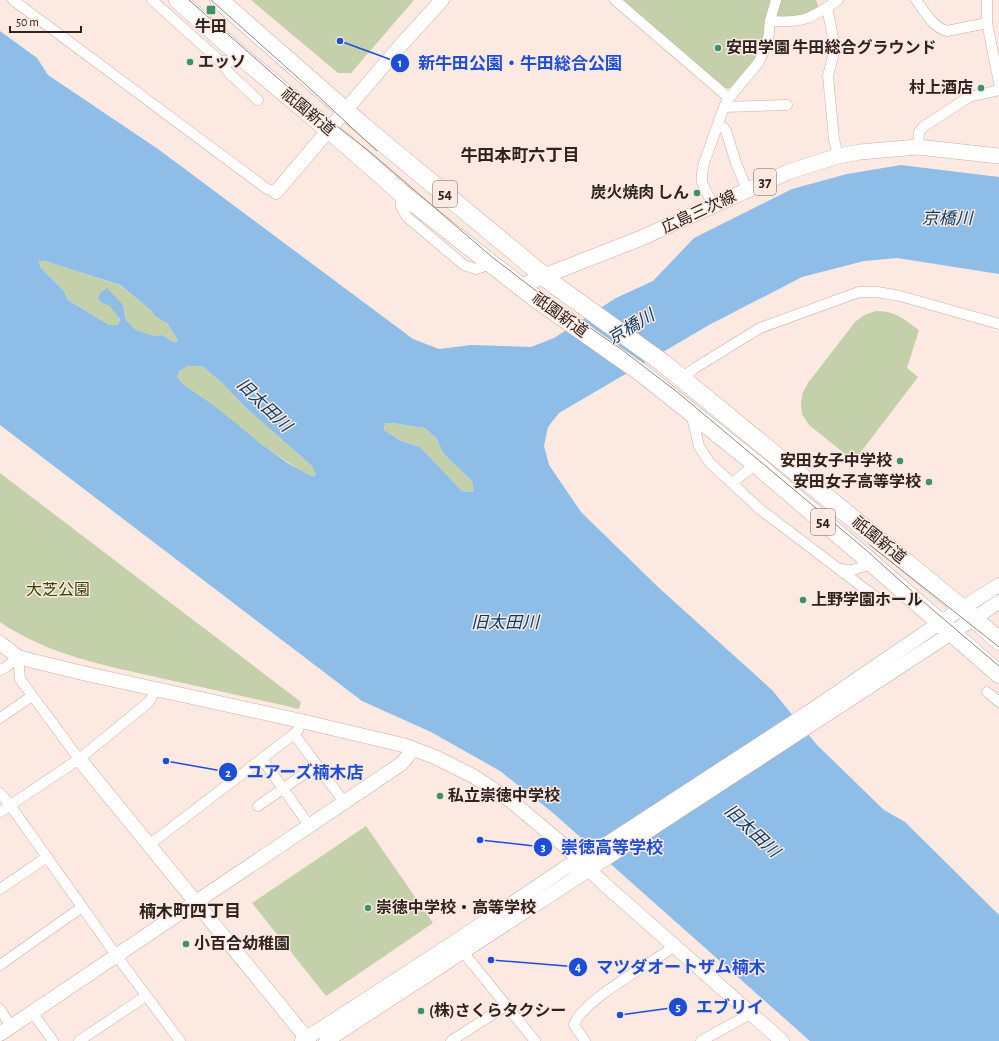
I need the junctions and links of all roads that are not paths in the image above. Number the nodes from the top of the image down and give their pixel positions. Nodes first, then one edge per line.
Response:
1 (13, 0) edge
2 (152, 0) edge
3 (178, 0) edge
4 (219, 0) edge
5 (442, 0) edge
6 (615, 0) edge
7 (776, 0) edge
8 (838, 0) edge
9 (987, 0) edge
10 (918, 1) edge
11 (827, 7) junction
12 (770, 21) junction
13 (987, 23) junction
14 (220, 61) junction
15 (248, 62) junction
16 (999, 83) edge
17 (999, 90) edge
18 (729, 98) junction
19 (258, 100) dead end
20 (787, 105) dead end
21 (724, 107) junction
22 (346, 111) junction
23 (718, 126) junction
24 (329, 130) junction
25 (918, 147) junction
26 (838, 156) junction
27 (999, 156) edge
28 (748, 190) junction
29 (276, 192) joint
30 (713, 206) junction
31 (544, 276) junction
32 (522, 286) junction
33 (999, 324) edge
34 (681, 378) junction
35 (690, 411) junction
36 (756, 464) junction
37 (732, 483) junction
38 (873, 564) junction
39 (840, 569) junction
40 (999, 585) edge
41 (881, 601) dead end
42 (999, 602) edge
43 (968, 614) junction
44 (946, 628) junction
45 (999, 641) edge
46 (0, 643) edge
47 (18, 657) junction
48 (0, 670) edge
49 (999, 674) edge
50 (156, 689) junction
51 (987, 692) dead end
52 (32, 696) junction
53 (999, 702) edge
54 (0, 718) edge
55 (301, 721) junction
56 (294, 734) junction
57 (412, 748) junction
58 (262, 758) junction
59 (79, 759) junction
60 (317, 765) junction
61 (283, 787) junction
62 (0, 793) edge
63 (344, 802) junction
64 (10, 805) junction
65 (258, 806) dead end
66 (0, 812) edge
67 (309, 825) junction
68 (149, 845) junction
69 (47, 857) junction
70 (589, 861) junction
71 (0, 889) edge
72 (194, 902) junction
73 (82, 907) junction
74 (675, 946) junction
75 (459, 947) junction
76 (116, 955) junction
77 (0, 965) edge
78 (146, 996) junction
79 (507, 1005) junction
80 (0, 1009) edge
81 (32, 1012) junction
82 (750, 1014) junction
83 (6, 1031) edge
84 (176, 1039) edge
85 (306, 1040) edge
86 (53, 1041) edge
87 (79, 1041) edge
88 (326, 1041) edge
89 (451, 1041) edge
90 (535, 1041) edge
91 (585, 1041) edge
92 (701, 1041) edge
93 (782, 1041) edge

1 - 29 street
2 - 14 street
3 - 15 highway, 祇園新道 / 54
4 - 22 highway, 祇園新道 / 54
5 - 22 street
6 - 18 street
7 - 12 street
8 - 11 street
9 - 13 street
10 - 13 street
11 - 12 street
11 - 26 street
12 - 18 street
13 - 16 street
14 - 15 street
14 - 19 street
15 - 24 highway, 祇園新道 / 54
17 - 25 street
18 - 21 street
20 - 21 street
21 - 23 street
22 - 24 street
22 - 31 highway, 祇園新道 / 54
23 - 28 street
23 - 30 street
24 - 29 street
24 - 32 highway, 祇園新道 / 54
25 - 26 main road, 広島三次線 / 37
25 - 27 main road, 広島三次線 / 37
26 - 28 main road, 広島三次線 / 37
28 - 30 main road, 広島三次線 / 37
30 - 31 main road, 広島三次線 / 37
31 - 32 main road, 広島三次線 / 37
31 - 34 highway, 祇園新道 / 54
32 - 35 highway, 祇園新道 / 54
33 - 34 street
34 - 43 highway, 祇園新道 / 54
35 - 36 highway, 祇園新道 / 54
35 - 37 street
36 - 37 street
36 - 38 highway, 祇園新道 / 54
37 - 39 street
38 - 39 street
38 - 44 highway, 祇園新道 / 54
39 - 41 street
40 - 43 street
42 - 43 street
43 - 44 street
43 - 45 highway, 祇園新道 / 54
44 - 49 highway, 祇園新道 / 54
44 - 70 street
46 - 47 street
47 - 48 street
47 - 50 street
47 - 52 street
50 - 55 street
50 - 59 street
51 - 53 street
52 - 54 street
52 - 59 street
55 - 56 street
55 - 57 street
56 - 58 street
56 - 60 street
57 - 63 street
57 - 70 street
58 - 61 street
58 - 68 street
59 - 64 street
59 - 68 street
60 - 61 street
60 - 63 street
61 - 65 street
61 - 67 street
62 - 64 street
63 - 67 street
64 - 66 street
64 - 69 street
67 - 72 street
68 - 72 street
69 - 71 street
69 - 73 street
70 - 74 street
70 - 75 street
72 - 76 street
72 - 85 street
73 - 76 street
73 - 77 street
74 - 82 street
74 - 91 street
75 - 79 street
75 - 85 street
75 - 88 street
76 - 78 street
76 - 81 street
78 - 84 street
78 - 87 street
79 - 89 street
79 - 90 street
80 - 83 street
81 - 83 street
81 - 86 street
82 - 92 street
82 - 93 street

